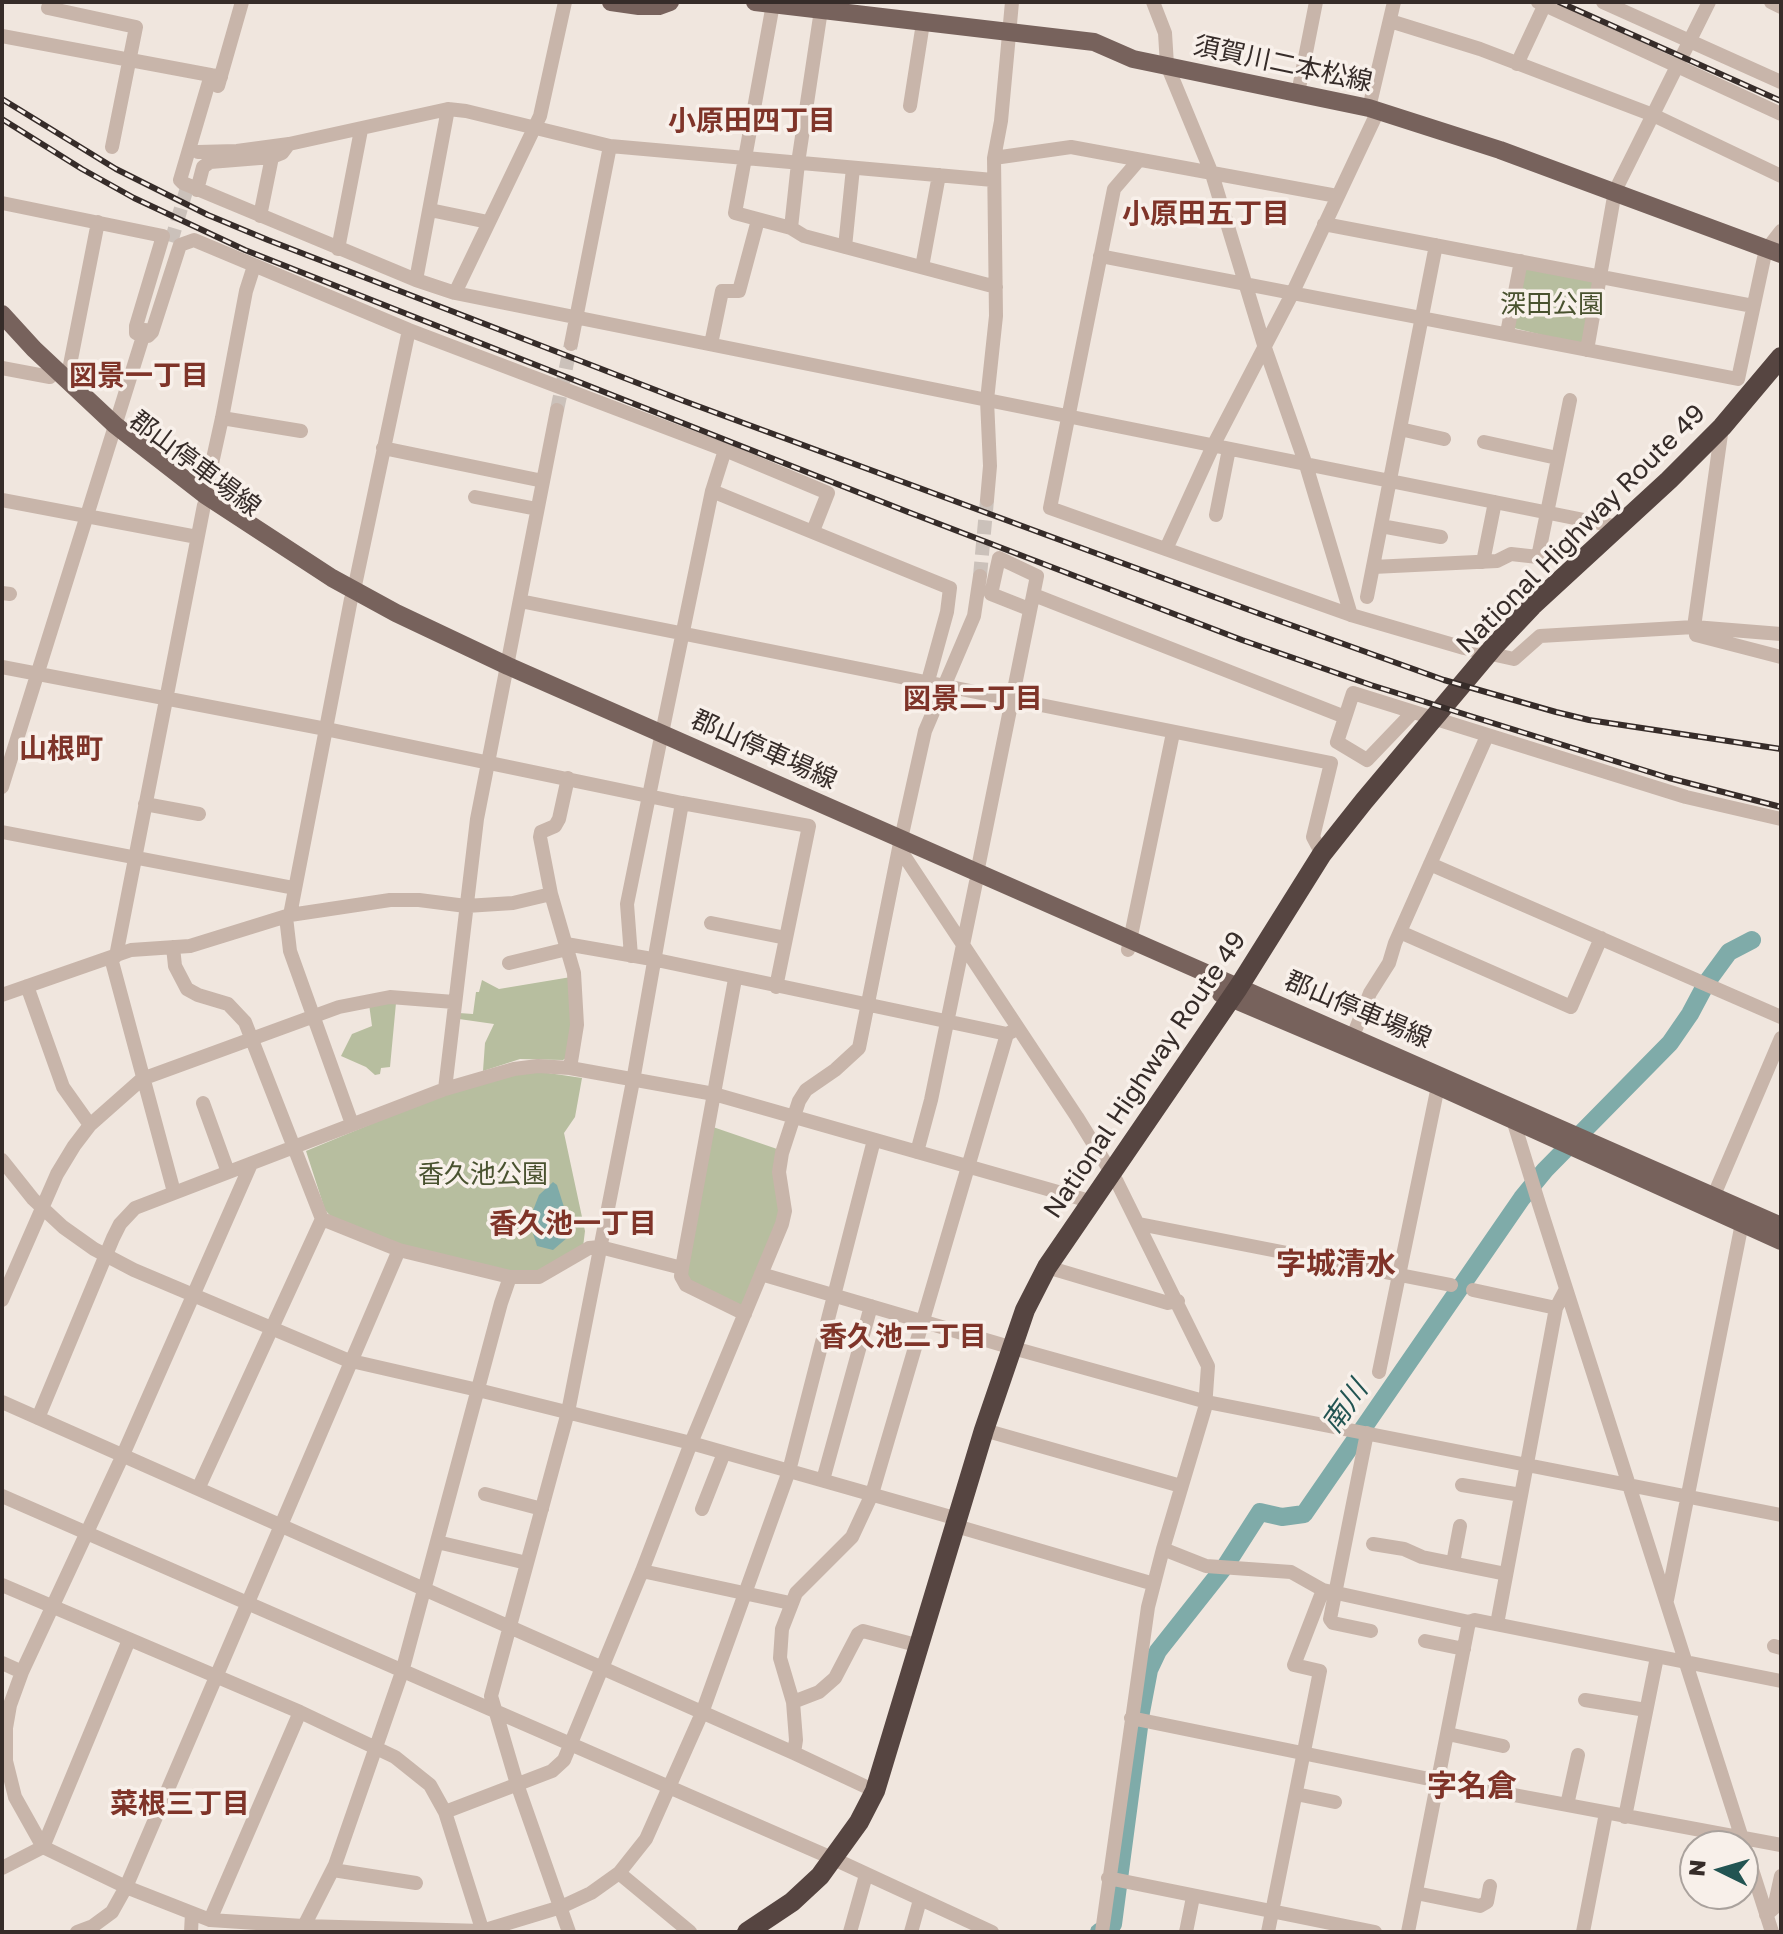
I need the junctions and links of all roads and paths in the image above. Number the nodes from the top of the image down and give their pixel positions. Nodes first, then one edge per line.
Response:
1 (50, 2) edge
2 (242, 2) edge
3 (565, 2) edge
4 (611, 2) edge
5 (670, 2) edge
6 (1012, 2) edge
7 (1153, 2) edge
8 (1316, 2) edge
9 (1394, 2) edge
10 (1603, 2) edge
11 (1709, 2) edge
12 (1771, 2) edge
13 (764, 3) edge
14 (1543, 3) edge
15 (802, 5) edge
16 (1781, 7) edge
17 (872, 9) edge
18 (821, 10) junction
19 (1390, 21) junction
20 (923, 23) junction
21 (1009, 33) junction
22 (2, 36) edge
23 (1690, 40) junction
24 (131, 60) junction
25 (1517, 64) junction
26 (1167, 65) junction
27 (1677, 66) junction
28 (216, 76) junction
29 (1781, 82) edge
30 (1298, 93) junction
31 (910, 106) dead end
32 (448, 109) junction
33 (1374, 110) junction
34 (1781, 114) edge
35 (1653, 115) junction
36 (535, 128) junction
37 (361, 130) junction
38 (289, 144) junction
39 (610, 146) junction
40 (112, 147) dead end
41 (198, 152) junction
42 (272, 157) junction
43 (746, 158) junction
44 (994, 158) junction
45 (1139, 160) junction
46 (798, 163) junction
47 (853, 168) junction
48 (1212, 174) junction
49 (939, 175) junction
50 (1781, 176) edge
51 (993, 180) junction
52 (193, 185) junction
53 (1615, 191) junction
54 (1337, 196) junction
55 (2, 203) edge
56 (430, 210) junction
57 (260, 216) junction
58 (758, 220) junction
59 (98, 222) junction
60 (488, 222) junction
61 (1324, 224) junction
62 (791, 228) junction
63 (1781, 231) edge
64 (172, 241) junction
65 (1436, 245) junction
66 (845, 247) junction
67 (338, 249) junction
68 (1774, 252) edge
69 (1100, 256) junction
70 (1521, 261) junction
71 (254, 266) junction
72 (922, 267) junction
73 (1600, 277) junction
74 (416, 280) junction
75 (1245, 285) junction
76 (996, 287) junction
77 (455, 293) junction
78 (1292, 294) junction
79 (1753, 306) junction
80 (2, 314) edge
81 (575, 317) junction
82 (1422, 317) junction
83 (2, 328) edge
84 (409, 330) junction
85 (1507, 333) junction
86 (571, 344) tunnel mouth
87 (711, 344) junction
88 (1264, 345) junction
89 (1587, 350) junction
90 (1781, 357) edge
91 (2, 368) edge
92 (59, 379) junction
93 (987, 400) junction
94 (1570, 400) dead end
95 (557, 410) tunnel mouth
96 (1068, 415) junction
97 (222, 418) junction
98 (1722, 427) junction
99 (1400, 429) junction
100 (114, 430) junction
101 (301, 431) dead end
102 (1444, 439) dead end
103 (1484, 442) dead end
104 (1213, 446) junction
105 (383, 448) junction
106 (1229, 449) junction
107 (725, 450) junction
108 (1557, 458) junction
109 (1306, 465) junction
110 (1390, 480) junction
111 (543, 481) junction
112 (712, 491) junction
113 (475, 497) dead end
114 (2, 500) edge
115 (205, 500) junction
116 (987, 500) tunnel mouth
117 (1495, 502) junction
118 (537, 509) junction
119 (1547, 513) junction
120 (1216, 515) dead end
121 (88, 517) junction
122 (1381, 526) junction
123 (1619, 527) junction
124 (813, 531) junction
125 (197, 537) junction
126 (1441, 537) dead end
127 (1166, 549) junction
128 (1483, 562) junction
129 (1373, 567) junction
130 (980, 576) tunnel mouth
131 (352, 594) junction
132 (1367, 597) dead end
133 (520, 601) junction
134 (1351, 615) junction
135 (1691, 628) junction
136 (681, 634) junction
137 (1781, 634) edge
138 (1781, 657) edge
139 (2, 667) edge
140 (507, 670) junction
141 (39, 674) junction
142 (935, 683) junction
143 (166, 698) junction
144 (1012, 699) junction
145 (1413, 712) junction
146 (1345, 717) junction
147 (326, 729) junction
148 (1173, 733) junction
149 (1487, 736) junction
150 (661, 737) junction
151 (488, 762) junction
152 (568, 778) junction
153 (2, 787) edge
154 (649, 794) junction
155 (682, 803) junction
156 (145, 804) junction
157 (199, 814) dead end
158 (1781, 819) edge
159 (2, 832) edge
160 (901, 844) junction
161 (1322, 854) junction
162 (134, 858) junction
163 (1430, 864) junction
164 (976, 878) junction
165 (294, 888) junction
166 (551, 894) junction
167 (466, 906) junction
168 (288, 916) junction
169 (711, 923) dead end
170 (1400, 932) junction
171 (786, 938) junction
172 (1601, 938) junction
173 (963, 945) junction
174 (1130, 945) junction
175 (173, 947) junction
176 (567, 947) junction
177 (631, 956) junction
178 (114, 957) junction
179 (652, 959) junction
180 (509, 963) dead end
181 (735, 979) junction
182 (27, 986) junction
183 (776, 987) junction
184 (1234, 993) junction
185 (2, 995) edge
186 (454, 1002) junction
187 (867, 1004) junction
188 (314, 1017) junction
189 (1781, 1017) edge
190 (948, 1021) junction
191 (1013, 1031) junction
192 (1353, 1036) junction
193 (1781, 1038) edge
194 (253, 1039) junction
195 (570, 1068) junction
196 (142, 1079) junction
197 (633, 1081) junction
198 (1438, 1086) junction
199 (445, 1089) junction
200 (714, 1094) junction
201 (203, 1103) dead end
202 (793, 1115) junction
203 (1516, 1116) junction
204 (352, 1124) junction
205 (90, 1125) junction
206 (874, 1140) junction
207 (1572, 1140) junction
208 (293, 1147) junction
209 (917, 1152) junction
210 (2, 1160) edge
211 (251, 1164) junction
212 (969, 1166) junction
213 (228, 1172) junction
214 (1111, 1172) junction
215 (174, 1192) junction
216 (1714, 1195) junction
217 (1093, 1202) junction
218 (42, 1208) junction
219 (322, 1219) junction
220 (1742, 1223) junction
221 (1139, 1224) junction
222 (1781, 1226) edge
223 (1781, 1241) edge
224 (600, 1247) junction
225 (399, 1250) junction
226 (105, 1256) junction
227 (1047, 1267) junction
228 (682, 1268) junction
229 (761, 1274) junction
230 (1400, 1274) junction
231 (510, 1277) junction
232 (6, 1280) edge
233 (1451, 1285) dead end
234 (1566, 1289) junction
235 (1473, 1290) dead end
236 (193, 1295) junction
237 (835, 1296) junction
238 (2, 1300) edge
239 (1178, 1301) junction
240 (871, 1306) junction
241 (1556, 1308) junction
242 (745, 1314) junction
243 (923, 1321) junction
244 (272, 1328) junction
245 (1013, 1348) junction
246 (353, 1361) junction
247 (1379, 1372) dead end
248 (478, 1390) junction
249 (2, 1402) edge
250 (1207, 1402) junction
251 (568, 1412) junction
252 (38, 1418) junction
253 (984, 1430) junction
254 (1367, 1433) junction
255 (691, 1443) junction
256 (724, 1453) junction
257 (122, 1457) junction
258 (1527, 1465) junction
259 (789, 1471) junction
260 (823, 1480) junction
261 (1462, 1485) dead end
262 (1630, 1485) junction
263 (1181, 1486) junction
264 (198, 1489) junction
265 (485, 1494) dead end
266 (872, 1494) junction
267 (1521, 1495) junction
268 (1689, 1495) junction
269 (2, 1496) edge
270 (542, 1509) junction
271 (702, 1509) dead end
272 (1781, 1515) edge
273 (957, 1522) junction
274 (1460, 1526) dead end
275 (282, 1527) junction
276 (87, 1534) junction
277 (437, 1542) junction
278 (1373, 1544) dead end
279 (1163, 1549) junction
280 (527, 1563) junction
281 (1453, 1563) junction
282 (642, 1571) junction
283 (1506, 1574) junction
284 (1154, 1584) junction
285 (2, 1585) edge
286 (425, 1590) junction
287 (1329, 1592) junction
288 (745, 1593) junction
289 (1666, 1601) junction
290 (790, 1603) junction
291 (249, 1605) junction
292 (53, 1607) junction
293 (1469, 1622) junction
294 (1497, 1624) junction
295 (510, 1627) junction
296 (1371, 1631) dead end
297 (129, 1640) junction
298 (1425, 1641) dead end
299 (920, 1646) junction
300 (1464, 1649) junction
301 (1657, 1657) junction
302 (1686, 1662) junction
303 (2, 1663) edge
304 (602, 1668) junction
305 (22, 1672) junction
306 (402, 1672) junction
307 (217, 1678) junction
308 (1781, 1681) edge
309 (1585, 1700) dead end
310 (793, 1702) junction
311 (1646, 1710) junction
312 (300, 1712) junction
313 (494, 1712) junction
314 (702, 1713) junction
315 (1131, 1718) junction
316 (1448, 1734) junction
317 (570, 1745) junction
318 (1503, 1746) dead end
319 (377, 1748) junction
320 (4, 1750) edge
321 (794, 1753) junction
322 (1305, 1753) junction
323 (1578, 1755) dead end
324 (1439, 1781) junction
325 (517, 1784) junction
326 (669, 1788) junction
327 (875, 1791) junction
328 (1296, 1794) junction
329 (1335, 1802) dead end
330 (1567, 1805) junction
331 (445, 1812) junction
332 (1606, 1813) junction
333 (1625, 1817) junction
334 (1701, 1830) edge
335 (1740, 1830) edge
336 (1759, 1840) edge
337 (1781, 1845) edge
338 (43, 1847) junction
339 (834, 1859) junction
340 (2, 1868) edge
341 (333, 1870) junction
342 (619, 1873) junction
343 (866, 1875) junction
344 (1781, 1876) edge
345 (1108, 1878) junction
346 (416, 1883) dead end
347 (1490, 1886) dead end
348 (126, 1887) junction
349 (1759, 1892) edge
350 (1416, 1893) junction
351 (1193, 1897) junction
352 (920, 1900) junction
353 (561, 1907) junction
354 (1272, 1911) junction
355 (192, 1913) junction
356 (1766, 1915) junction
357 (218, 1925) edge
358 (302, 1929) edge
359 (77, 1932) edge
360 (191, 1932) edge
361 (483, 1932) edge
362 (569, 1932) edge
363 (690, 1932) edge
364 (747, 1932) edge
365 (850, 1932) edge
366 (911, 1932) edge
367 (992, 1932) edge
368 (1102, 1932) edge
369 (1186, 1932) edge
370 (1268, 1932) edge
371 (1375, 1932) edge
372 (1408, 1932) edge
373 (1583, 1932) edge
374 (1772, 1932) edge

1 - 24 street
2 - 28 street
3 - 36 street
4 - 5 main road
6 - 21 street
7 - 26 street
8 - 30 street
9 - 19 street
10 - 23 street
11 - 23 street
12 - 16 street
13 - 15 main road, 須賀川二本松線
13 - 43 street
14 - 25 street
14 - 27 street
15 - 18 main road, 須賀川二本松線
17 - 18 main road, 須賀川二本松線
17 - 20 main road, 須賀川二本松線
18 - 46 street
19 - 25 street
19 - 33 street
20 - 21 main road, 須賀川二本松線
20 - 31 street
21 - 26 main road, 須賀川二本松線
21 - 44 street
22 - 24 street
23 - 27 street
23 - 29 street
24 - 28 street
24 - 40 street
25 - 35 street
26 - 30 main road, 須賀川二本松線
26 - 48 street
27 - 34 street
27 - 35 street
28 - 41 street
28 - 52 street
30 - 33 main road, 須賀川二本松線
32 - 36 street
32 - 37 street
32 - 56 street
33 - 53 main road, 須賀川二本松線
33 - 54 street
35 - 50 street
35 - 53 street
36 - 39 street
36 - 60 street
37 - 38 street
37 - 67 street
38 - 41 street
38 - 42 street
39 - 43 street
39 - 81 street
41 - 52 street
42 - 52 street
42 - 57 street
43 - 46 street
43 - 58 street
44 - 45 street
44 - 51 street
45 - 48 street
45 - 69 street
46 - 47 street
46 - 62 street
47 - 49 street
47 - 66 street
48 - 54 street
48 - 75 street
49 - 51 street
49 - 72 street
51 - 76 street
52 - 57 street
53 - 68 main road, 須賀川二本松線
53 - 73 street
54 - 61 street
55 - 59 street
56 - 60 street
56 - 74 street
57 - 67 street
58 - 62 street
58 - 87 street
59 - 64 street
59 - 92 street
60 - 77 street
61 - 65 street
61 - 78 street
62 - 66 street
63 - 68 street
64 - 71 street
64 - 100 street
65 - 70 street
65 - 82 street
66 - 72 street
67 - 74 street
68 - 79 street
69 - 75 street
69 - 96 street
70 - 73 street
70 - 85 street
71 - 84 street
71 - 97 street
72 - 76 street
73 - 79 street
73 - 89 street
74 - 77 street
75 - 78 street
75 - 88 street
76 - 93 street
77 - 81 street
78 - 82 street
78 - 88 street
79 - 89 street
80 - 92 main road, 郡山停車場線
81 - 86 street
81 - 87 street
82 - 85 street
82 - 99 street
83 - 92 main road, 郡山停車場線
84 - 105 street
84 - 107 street
85 - 89 street
87 - 93 street
88 - 104 street
88 - 109 street
90 - 98 highway, National Highway Route 49
91 - 92 street
92 - 100 main road, 郡山停車場線
93 - 96 street
93 - 116 street
94 - 108 street
95 - 111 street
96 - 104 street
96 - 127 street
97 - 101 street
97 - 115 street
98 - 123 highway, National Highway Route 49
98 - 135 street
99 - 102 street
99 - 110 street
100 - 115 main road, 郡山停車場線
100 - 121 street
103 - 108 street
104 - 106 street
104 - 127 street
105 - 111 street
105 - 131 street
106 - 109 street
106 - 120 street
107 - 112 street
107 - 124 street
108 - 119 street
109 - 110 street
109 - 134 street
110 - 117 street
110 - 122 street
111 - 118 street
112 - 124 street
112 - 136 street
113 - 118 street
114 - 121 street
115 - 125 street
115 - 131 main road, 郡山停車場線
117 - 119 street
117 - 128 street
118 - 133 street
119 - 123 street
119 - 128 street
121 - 125 street
121 - 141 street
122 - 126 street
122 - 129 street
123 - 161 highway, National Highway Route 49
124 - 142 street
125 - 143 street
127 - 134 street
128 - 129 street
129 - 132 street
130 - 142 street
131 - 140 main road, 郡山停車場線
131 - 147 street
133 - 136 street
133 - 140 street
134 - 135 street
135 - 137 street
135 - 138 street
136 - 142 street
136 - 150 street
139 - 141 street
140 - 150 main road, 郡山停車場線
140 - 151 street
141 - 143 street
141 - 153 street
142 - 144 street
142 - 160 street
143 - 147 street
143 - 156 street
144 - 146 street
144 - 148 street
144 - 164 street
145 - 146 street
145 - 146 street
145 - 149 street
147 - 151 street
147 - 165 street
148 - 161 street
148 - 174 street
149 - 158 street
149 - 163 street
150 - 154 street
150 - 160 main road, 郡山停車場線
151 - 152 street
151 - 167 street
152 - 154 street
152 - 166 street
154 - 155 street
154 - 177 street
155 - 171 street
155 - 179 street
156 - 157 street
156 - 162 street
159 - 162 street
160 - 164 main road, 郡山停車場線
160 - 173 street
160 - 187 street
161 - 184 highway, National Highway Route 49
162 - 165 street
162 - 178 street
163 - 170 street
163 - 172 street
164 - 173 street
164 - 174 main road, 郡山停車場線
165 - 168 street
166 - 167 street
166 - 176 street
167 - 168 street
167 - 186 street
168 - 175 street
168 - 188 street
169 - 171 street
170 - 172 street
170 - 192 street
171 - 183 street
172 - 189 street
173 - 190 street
173 - 191 street
174 - 184 main road, 郡山停車場線
175 - 178 street
175 - 194 street
176 - 177 street
176 - 180 street
176 - 195 street
177 - 179 street
178 - 182 street
178 - 196 street
179 - 181 street
179 - 197 street
181 - 183 street
181 - 200 street
182 - 185 street
182 - 205 street
183 - 187 street
184 - 192 main road, 郡山停車場線
184 - 198 main road, 郡山停車場線
184 - 214 highway, National Highway Route 49
186 - 188 street
186 - 199 street
187 - 190 street
187 - 202 street
188 - 194 street
188 - 204 street
190 - 191 street
190 - 209 street
191 - 212 street
191 - 214 street
192 - 203 main road, 郡山停車場線
193 - 216 street
194 - 196 street
194 - 208 street
195 - 197 street
195 - 199 street
196 - 205 street
196 - 215 street
197 - 200 street
197 - 224 street
198 - 203 main road, 郡山停車場線
198 - 230 street
199 - 204 street
200 - 202 street
200 - 228 street
201 - 213 street
202 - 206 street
202 - 229 street
203 - 207 main road, 郡山停車場線
203 - 234 street
204 - 208 street
205 - 218 street
206 - 209 street
206 - 237 street
207 - 216 main road, 郡山停車場線
207 - 220 main road, 郡山停車場線
208 - 211 street
208 - 219 street
209 - 212 street
210 - 218 street
211 - 213 street
211 - 236 street
212 - 217 street
212 - 243 street
213 - 215 street
214 - 217 highway, National Highway Route 49
214 - 221 street
215 - 226 street
216 - 222 main road, 郡山停車場線
217 - 227 highway, National Highway Route 49
218 - 226 street
218 - 232 street
219 - 225 street
219 - 244 street
220 - 223 main road, 郡山停車場線
220 - 268 street
221 - 230 street
221 - 239 street
224 - 228 street
224 - 231 street
224 - 251 street
225 - 231 street
225 - 246 street
226 - 236 street
226 - 252 street
227 - 239 street
227 - 245 highway, National Highway Route 49
228 - 242 street
229 - 237 street
229 - 242 street
230 - 233 street
230 - 247 street
231 - 248 street
232 - 238 street
234 - 241 street
234 - 262 street
235 - 241 street
236 - 244 street
236 - 257 street
237 - 240 street
237 - 259 street
239 - 250 street
240 - 243 street
240 - 260 street
241 - 258 street
242 - 255 street
243 - 245 street
243 - 266 street
244 - 246 street
244 - 264 street
245 - 250 street
245 - 253 highway, National Highway Route 49
246 - 248 street
246 - 275 street
248 - 251 street
248 - 277 street
249 - 252 street
250 - 254 street
250 - 263 street
251 - 255 street
251 - 270 street
252 - 257 street
253 - 263 street
253 - 273 highway, National Highway Route 49
254 - 258 street
254 - 287 street
255 - 256 street
255 - 282 street
256 - 259 street
256 - 271 street
257 - 264 street
257 - 276 street
258 - 262 street
258 - 267 street
259 - 260 street
259 - 288 street
260 - 266 street
261 - 267 street
262 - 268 street
262 - 289 street
263 - 279 street
264 - 275 street
265 - 270 street
266 - 273 street
266 - 290 street
267 - 283 street
268 - 272 street
268 - 289 street
269 - 276 street
270 - 280 street
273 - 284 street
273 - 299 highway, National Highway Route 49
274 - 281 street
275 - 286 street
275 - 291 street
276 - 291 street
276 - 292 street
277 - 280 street
277 - 286 street
278 - 281 street
279 - 284 street
279 - 287 street
280 - 295 street
281 - 283 street
282 - 288 street
282 - 304 street
283 - 294 street
284 - 315 street
285 - 292 street
286 - 295 street
286 - 306 street
287 - 293 street
287 - 296 street
287 - 322 street
288 - 290 street
288 - 314 street
289 - 302 street
290 - 310 street
291 - 306 street
291 - 307 street
292 - 297 street
292 - 305 street
293 - 294 street
293 - 300 street
294 - 301 street
295 - 304 street
295 - 313 street
297 - 307 street
297 - 338 street
298 - 300 street
299 - 310 street
299 - 327 highway, National Highway Route 49
300 - 316 street
301 - 302 street
301 - 311 street
302 - 308 street
302 - 335 street
303 - 305 street
304 - 314 street
304 - 317 street
305 - 320 street
306 - 313 street
306 - 319 street
307 - 312 street
307 - 348 street
309 - 311 street
310 - 321 street
311 - 333 street
312 - 319 street
312 - 357 street
313 - 317 street
313 - 325 street
314 - 321 street
314 - 326 street
315 - 322 street
315 - 345 street
316 - 318 street
316 - 324 street
317 - 325 street
317 - 326 street
319 - 331 street
319 - 341 street
320 - 338 street
321 - 327 street
322 - 324 street
322 - 328 street
323 - 330 street
324 - 330 street
324 - 350 street
325 - 331 street
325 - 353 street
326 - 339 street
326 - 342 street
327 - 339 highway, National Highway Route 49
328 - 329 street
328 - 354 street
330 - 332 street
331 - 361 street
332 - 333 street
332 - 373 street
333 - 334 street
336 - 337 street
338 - 340 street
338 - 348 street
339 - 343 street
339 - 364 highway, National Highway Route 49
341 - 346 street
341 - 358 street
342 - 353 street
342 - 363 street
343 - 352 street
343 - 365 street
344 - 356 street
345 - 351 street
345 - 368 street
347 - 350 street
348 - 355 street
348 - 359 street
349 - 356 street
350 - 372 street
351 - 354 street
351 - 369 street
352 - 366 street
352 - 367 street
353 - 361 street
353 - 362 street
354 - 370 street
354 - 371 street
355 - 357 street
355 - 360 street
356 - 374 street
357 - 358 street
358 - 361 street

